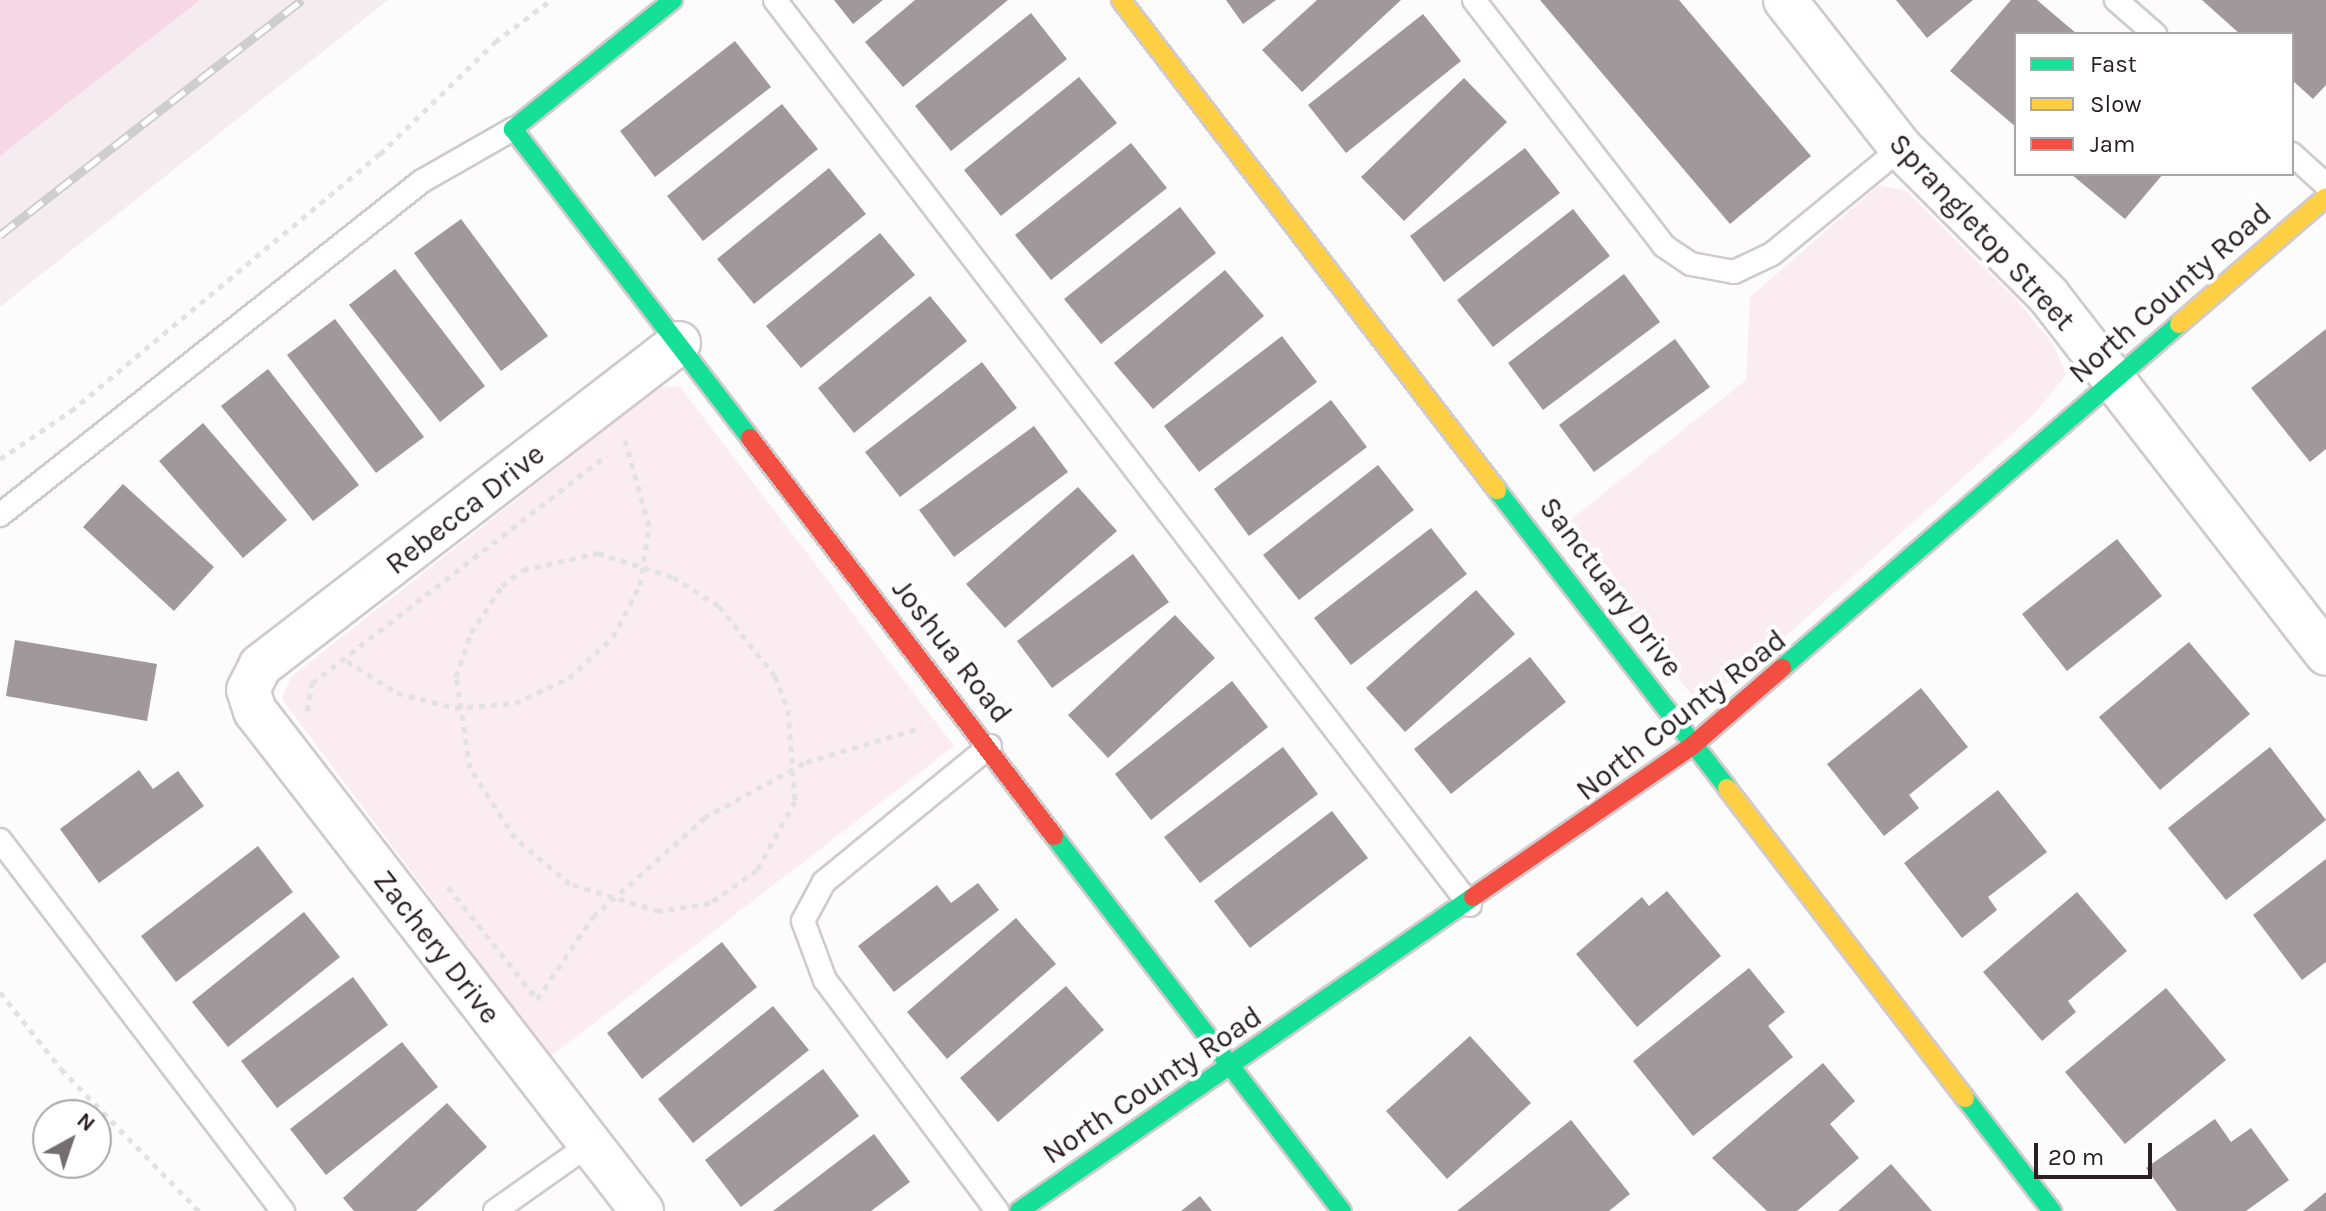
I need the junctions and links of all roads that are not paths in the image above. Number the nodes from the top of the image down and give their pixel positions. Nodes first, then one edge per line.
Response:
1 (673, 0) edge
2 (775, 0) edge
3 (1121, 0) edge
4 (1474, 0) edge
5 (1785, 0) edge
6 (2116, 0) edge
7 (2153, 32) edge
8 (513, 129) junction
9 (1901, 148) junction
10 (2294, 156) edge
11 (2326, 185) edge
12 (2326, 197) edge
13 (679, 343) junction
14 (2113, 379) junction
15 (0, 515) edge
16 (2326, 654) edge
17 (251, 675) joint
18 (1693, 745) junction
19 (990, 746) junction
20 (0, 840) edge
21 (1470, 905) junction
22 (1229, 1065) junction
23 (590, 1144) junction
24 (283, 1211) edge
25 (495, 1211) edge
26 (642, 1211) edge
27 (997, 1211) edge
28 (1019, 1211) edge
29 (1342, 1211) edge
30 (2052, 1211) edge

1 - 8 street
2 - 21 lane
3 - 18 street, Sanctuary Drive
4 - 9 lane
5 - 9 street, Sprangletop Street
6 - 7 lane
8 - 13 street, Joshua Road
8 - 15 lane
9 - 14 street, Sprangletop Street
10 - 11 lane
12 - 14 street, North County Road
13 - 17 street, Rebecca Drive
13 - 19 street, Joshua Road
14 - 16 street, Sprangletop Street
14 - 18 street, North County Road
17 - 23 street, Zachery Drive
18 - 21 street, North County Road
18 - 30 street, Sanctuary Drive
19 - 22 street, Joshua Road
19 - 27 lane
20 - 24 lane
21 - 22 street, North County Road
22 - 28 street, North County Road
22 - 29 street, Joshua Road
23 - 25 lane
23 - 26 street, Zachery Drive

